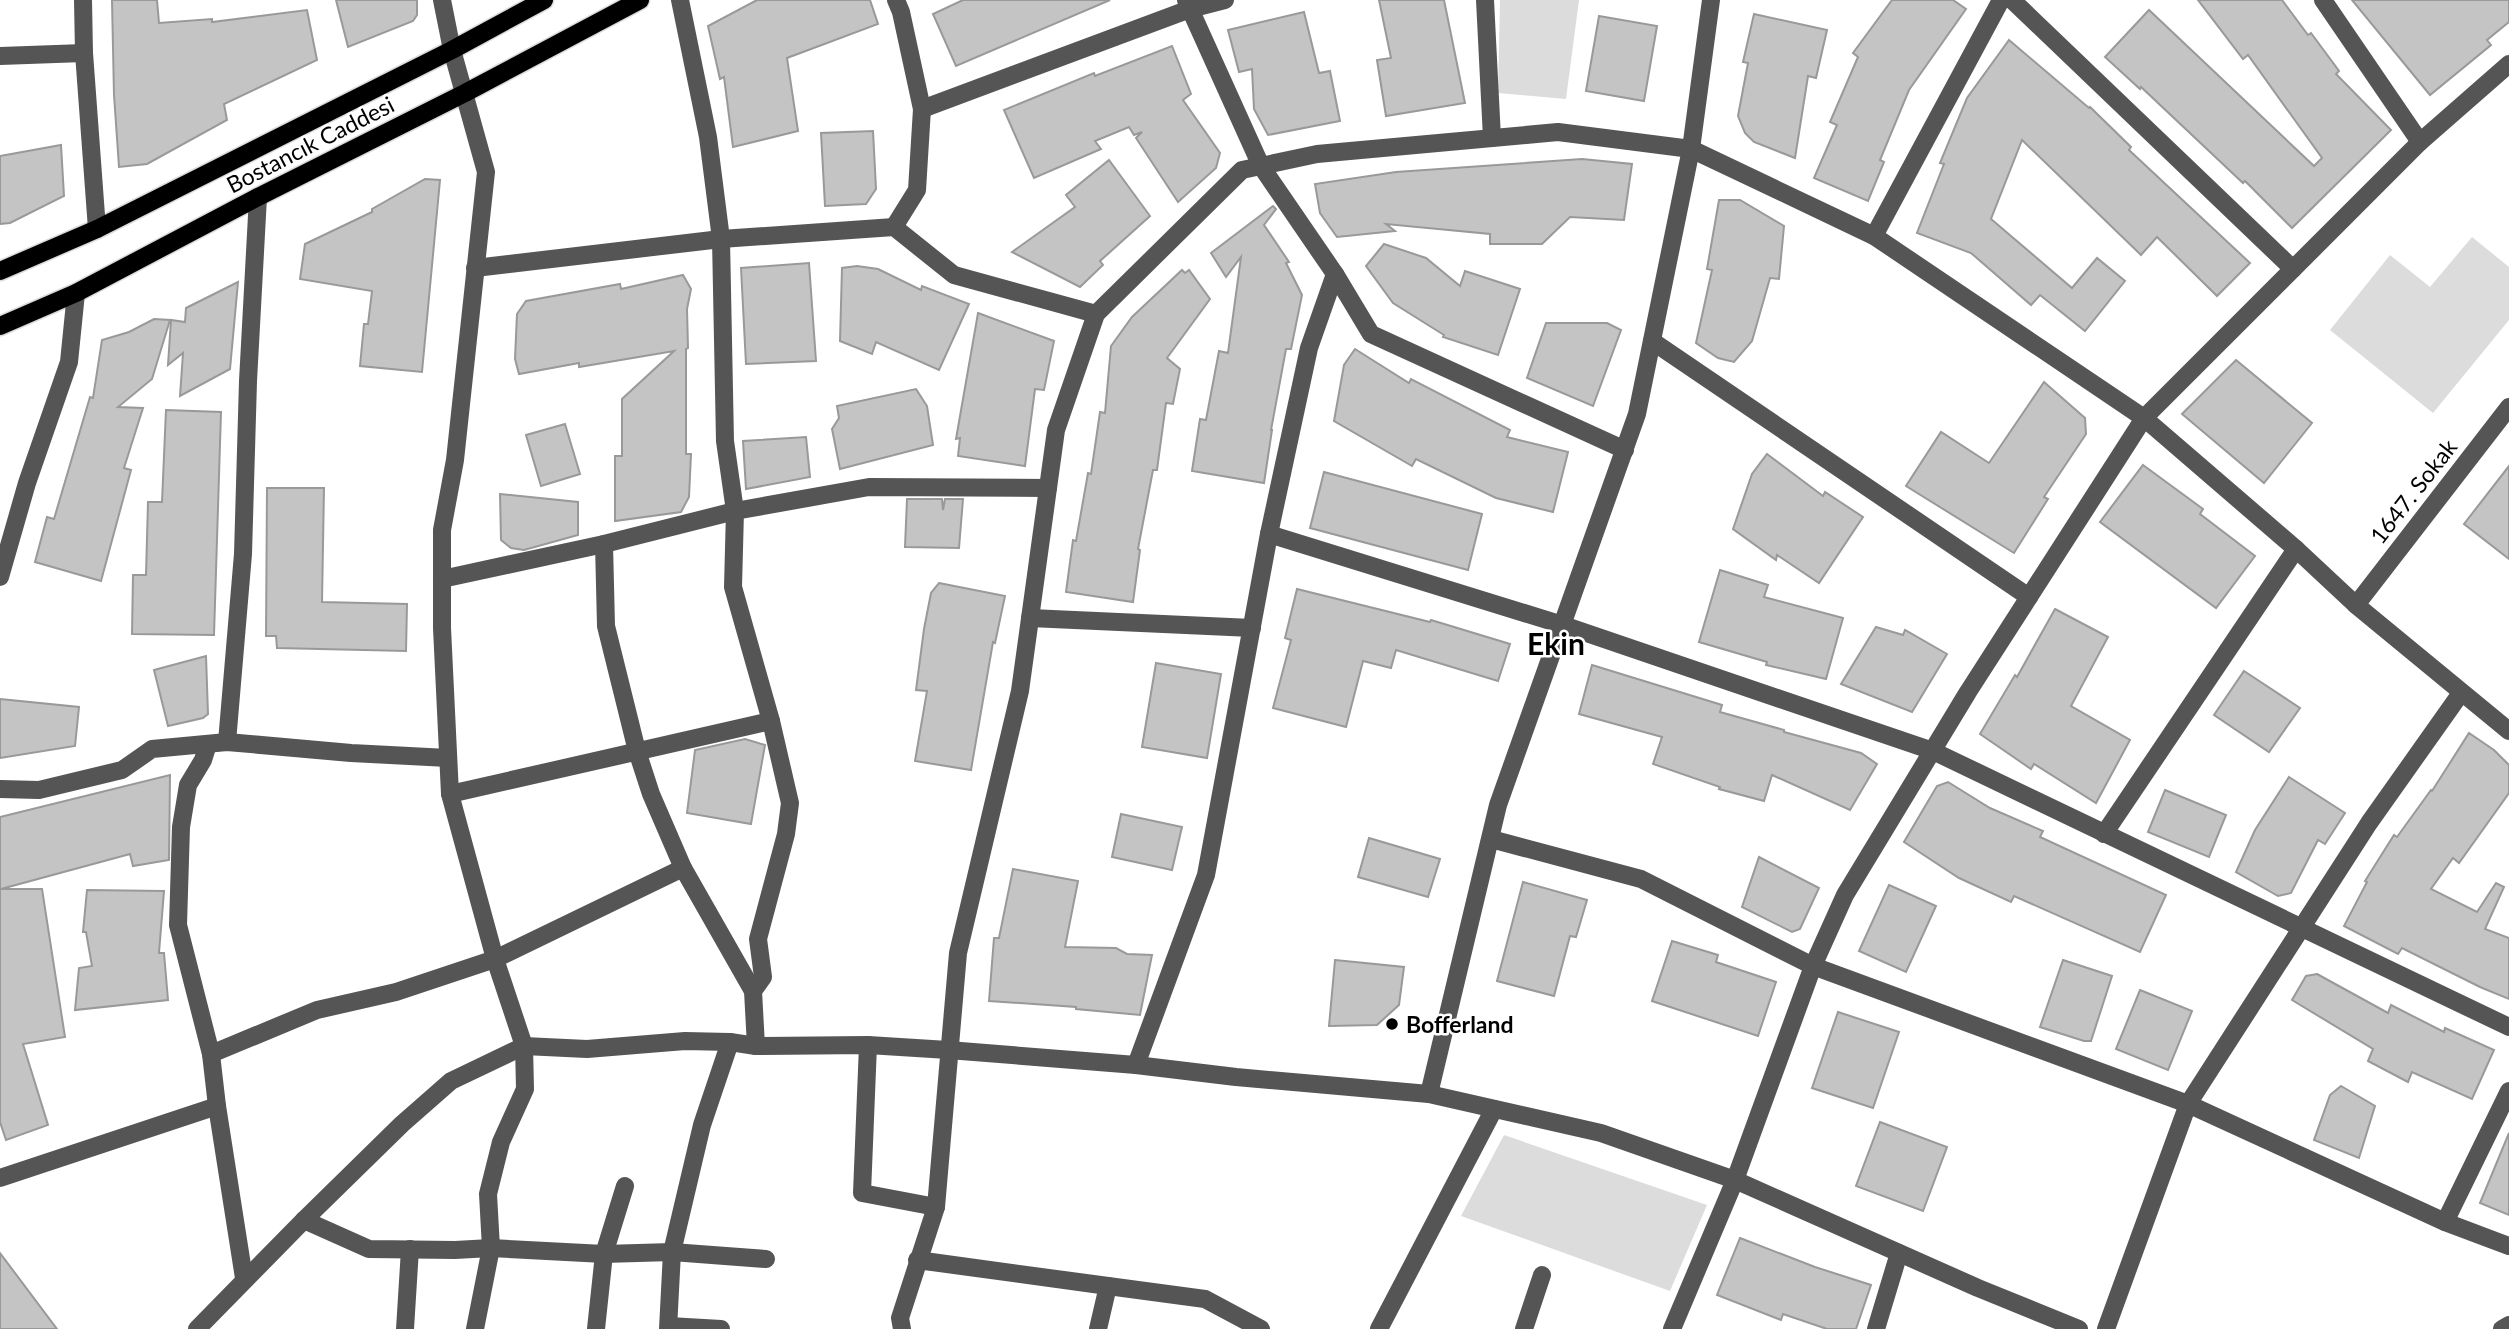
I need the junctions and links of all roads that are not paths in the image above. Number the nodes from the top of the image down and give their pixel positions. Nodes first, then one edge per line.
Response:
1 (83, 0) edge
2 (442, 0) edge
3 (544, 0) edge
4 (640, 0) edge
5 (680, 0) edge
6 (896, 0) edge
7 (1226, 0) edge
8 (1485, 0) edge
9 (1711, 0) edge
10 (2001, 0) edge
11 (2012, 0) edge
12 (2323, 0) edge
13 (1188, 4) edge
14 (452, 50) junction
15 (84, 53) junction
16 (0, 55) edge
17 (2509, 64) edge
18 (465, 93) junction
19 (922, 109) junction
20 (1492, 138) junction
21 (2420, 142) junction
22 (1691, 149) junction
23 (1261, 166) junction
24 (258, 197) junction
25 (894, 227) junction
26 (97, 229) junction
27 (1874, 236) junction
28 (721, 239) junction
29 (475, 268) junction
30 (2292, 269) junction
31 (0, 271) edge
32 (1335, 274) junction
33 (76, 293) junction
34 (1096, 314) junction
35 (0, 326) edge
36 (1652, 341) junction
37 (2509, 407) edge
38 (2144, 418) junction
39 (1625, 450) junction
40 (1048, 488) junction
41 (735, 511) junction
42 (1269, 534) junction
43 (604, 544) junction
44 (2295, 549) junction
45 (0, 577) edge
46 (442, 579) junction
47 (2029, 597) junction
48 (2356, 605) junction
49 (1030, 618) junction
50 (1563, 625) junction
51 (1252, 628) junction
52 (2461, 693) junction
53 (771, 721) junction
54 (2509, 731) edge
55 (228, 742) junction
56 (208, 744) junction
57 (637, 751) junction
58 (1933, 751) junction
59 (448, 758) junction
60 (0, 789) edge
61 (450, 794) junction
62 (2104, 834) junction
63 (1491, 839) junction
64 (683, 868) junction
65 (2300, 929) junction
66 (495, 959) junction
67 (1814, 966) junction
68 (753, 991) junction
69 (2509, 1027) edge
70 (730, 1042) junction
71 (868, 1045) junction
72 (524, 1046) junction
73 (756, 1046) junction
74 (948, 1050) junction
75 (211, 1054) junction
76 (1136, 1065) junction
77 (2509, 1091) edge
78 (1429, 1094) junction
79 (2188, 1104) junction
80 (216, 1106) junction
81 (1494, 1109) junction
82 (0, 1178) edge
83 (1735, 1180) junction
84 (625, 1185) dead end
85 (936, 1207) junction
86 (304, 1220) junction
87 (2445, 1222) junction
88 (2509, 1246) edge
89 (491, 1248) junction
90 (410, 1249) junction
91 (673, 1252) junction
92 (1899, 1253) junction
93 (604, 1254) junction
94 (765, 1259) dead end
95 (917, 1260) junction
96 (1542, 1275) dead end
97 (244, 1278) junction
98 (1108, 1286) junction
99 (2509, 1325) edge
100 (669, 1327) edge
101 (197, 1329) edge
102 (405, 1329) edge
103 (475, 1329) edge
104 (596, 1329) edge
105 (721, 1329) edge
106 (902, 1329) edge
107 (1098, 1329) edge
108 (1261, 1329) edge
109 (1379, 1329) edge
110 (1524, 1329) edge
111 (1672, 1329) edge
112 (1876, 1329) edge
113 (2079, 1329) edge
114 (2106, 1329) edge
115 (2502, 1329) edge

1 - 15 street
2 - 14 street
3 - 14 main road, Bostancık Caddesi
4 - 18 main road, Bostancık Caddesi
5 - 28 street
6 - 19 street
7 - 13 street
8 - 20 street
9 - 22 street
10 - 27 street
11 - 30 street
12 - 21 street
13 - 19 street
13 - 23 street
14 - 18 street
14 - 26 main road, Bostancık Caddesi
15 - 16 street
15 - 26 street
17 - 21 street
18 - 24 main road, Bostancık Caddesi
18 - 29 street
19 - 25 street
20 - 22 street
20 - 23 street
21 - 30 street
22 - 27 street
22 - 36 street
23 - 32 street
23 - 34 street
24 - 33 main road, Bostancık Caddesi
24 - 55 street
25 - 28 street
25 - 34 street
26 - 31 main road, Bostancık Caddesi
27 - 38 street
28 - 29 street
28 - 41 street
29 - 46 street
30 - 38 street
32 - 39 street
32 - 42 street
33 - 35 main road, Bostancık Caddesi
33 - 45 street
34 - 40 street
36 - 39 street
36 - 47 street
37 - 48 street, 1647. Sokak
38 - 44 street
38 - 47 street
39 - 50 street
40 - 41 street
40 - 49 street
41 - 43 street
41 - 53 street
42 - 50 street
42 - 51 street
43 - 46 street
43 - 57 street
44 - 48 street
44 - 62 street
46 - 59 street
47 - 58 street
48 - 52 street
49 - 51 street
49 - 74 street
50 - 58 street
50 - 63 street
51 - 76 street
52 - 54 street
52 - 65 street
53 - 57 street
53 - 68 street
55 - 56 street
55 - 59 street
56 - 60 street
56 - 75 street
57 - 61 street
57 - 64 street
58 - 62 street
58 - 67 street
59 - 61 street
61 - 66 street
62 - 65 street
63 - 67 street
63 - 78 street
64 - 66 street
64 - 68 street
65 - 69 street
65 - 79 street
66 - 72 street
66 - 75 street
67 - 79 street
67 - 83 street
68 - 73 street
70 - 72 street
70 - 73 street
70 - 91 street
71 - 73 street
71 - 74 street
71 - 85 street
72 - 86 street
72 - 89 street
74 - 76 street
74 - 85 street
75 - 80 street
76 - 78 street
77 - 87 street
78 - 81 street
79 - 87 street
79 - 114 street
80 - 82 street
80 - 97 street
81 - 83 street
81 - 109 street
83 - 92 street
83 - 111 street
84 - 93 street
85 - 95 street
86 - 90 street
86 - 97 street
87 - 88 street
89 - 90 street
89 - 93 street
89 - 103 street
90 - 102 street
91 - 93 street
91 - 94 street
91 - 100 street
92 - 112 street
92 - 113 street
93 - 104 street
95 - 98 street
95 - 106 street
96 - 110 street
97 - 101 street
98 - 107 street
98 - 108 street
99 - 115 street
100 - 105 street

